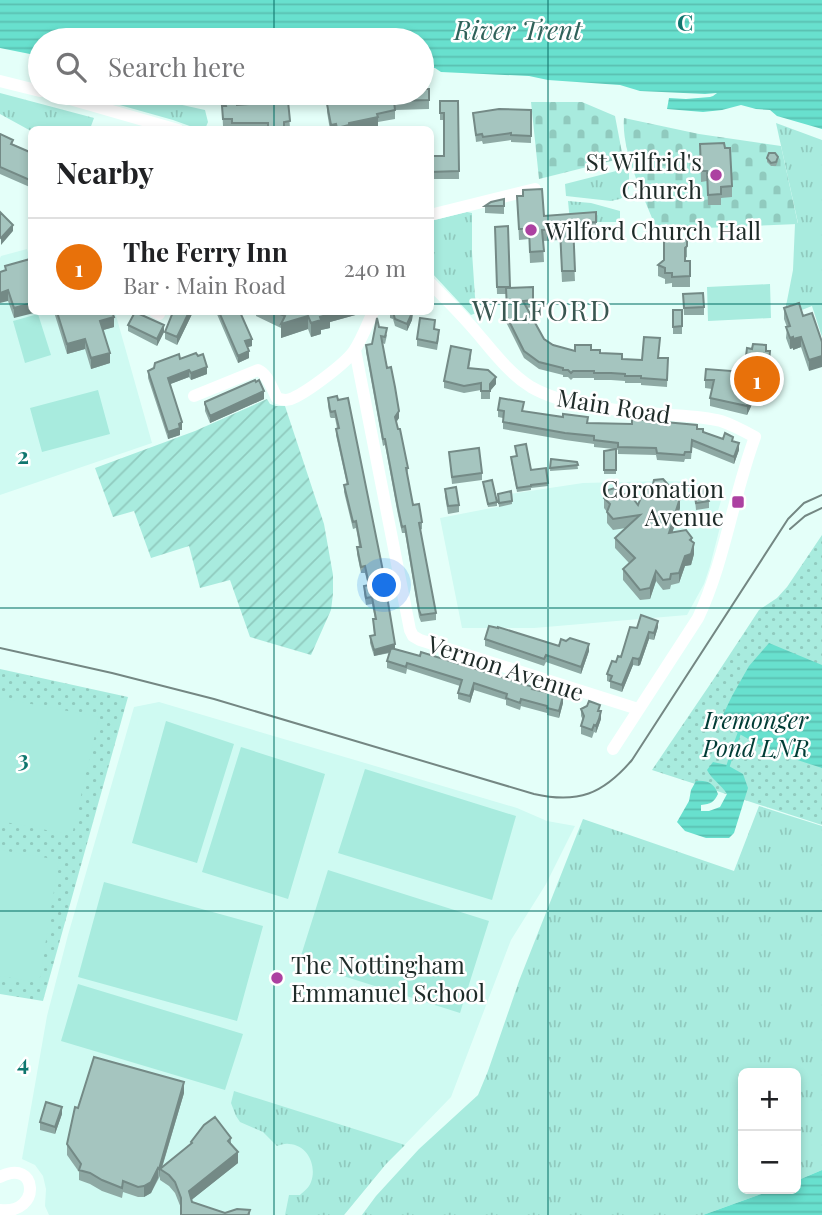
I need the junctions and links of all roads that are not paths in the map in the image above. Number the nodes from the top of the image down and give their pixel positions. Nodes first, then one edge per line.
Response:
1 (0, 81) edge
2 (28, 88) edge
3 (91, 105) edge
4 (164, 126) edge
5 (535, 188) edge
6 (434, 214) edge
7 (434, 287) edge
8 (372, 315) edge
9 (355, 350) junction
10 (194, 396) dead end
11 (638, 709) junction
12 (613, 749) dead end
13 (0, 1177) edge
14 (0, 1210) edge

1 - 2 street
3 - 4 street
5 - 6 street
7 - 11 street, Main Road
8 - 9 street
9 - 10 street
9 - 11 street, Vernon Avenue
11 - 12 street
13 - 14 street

